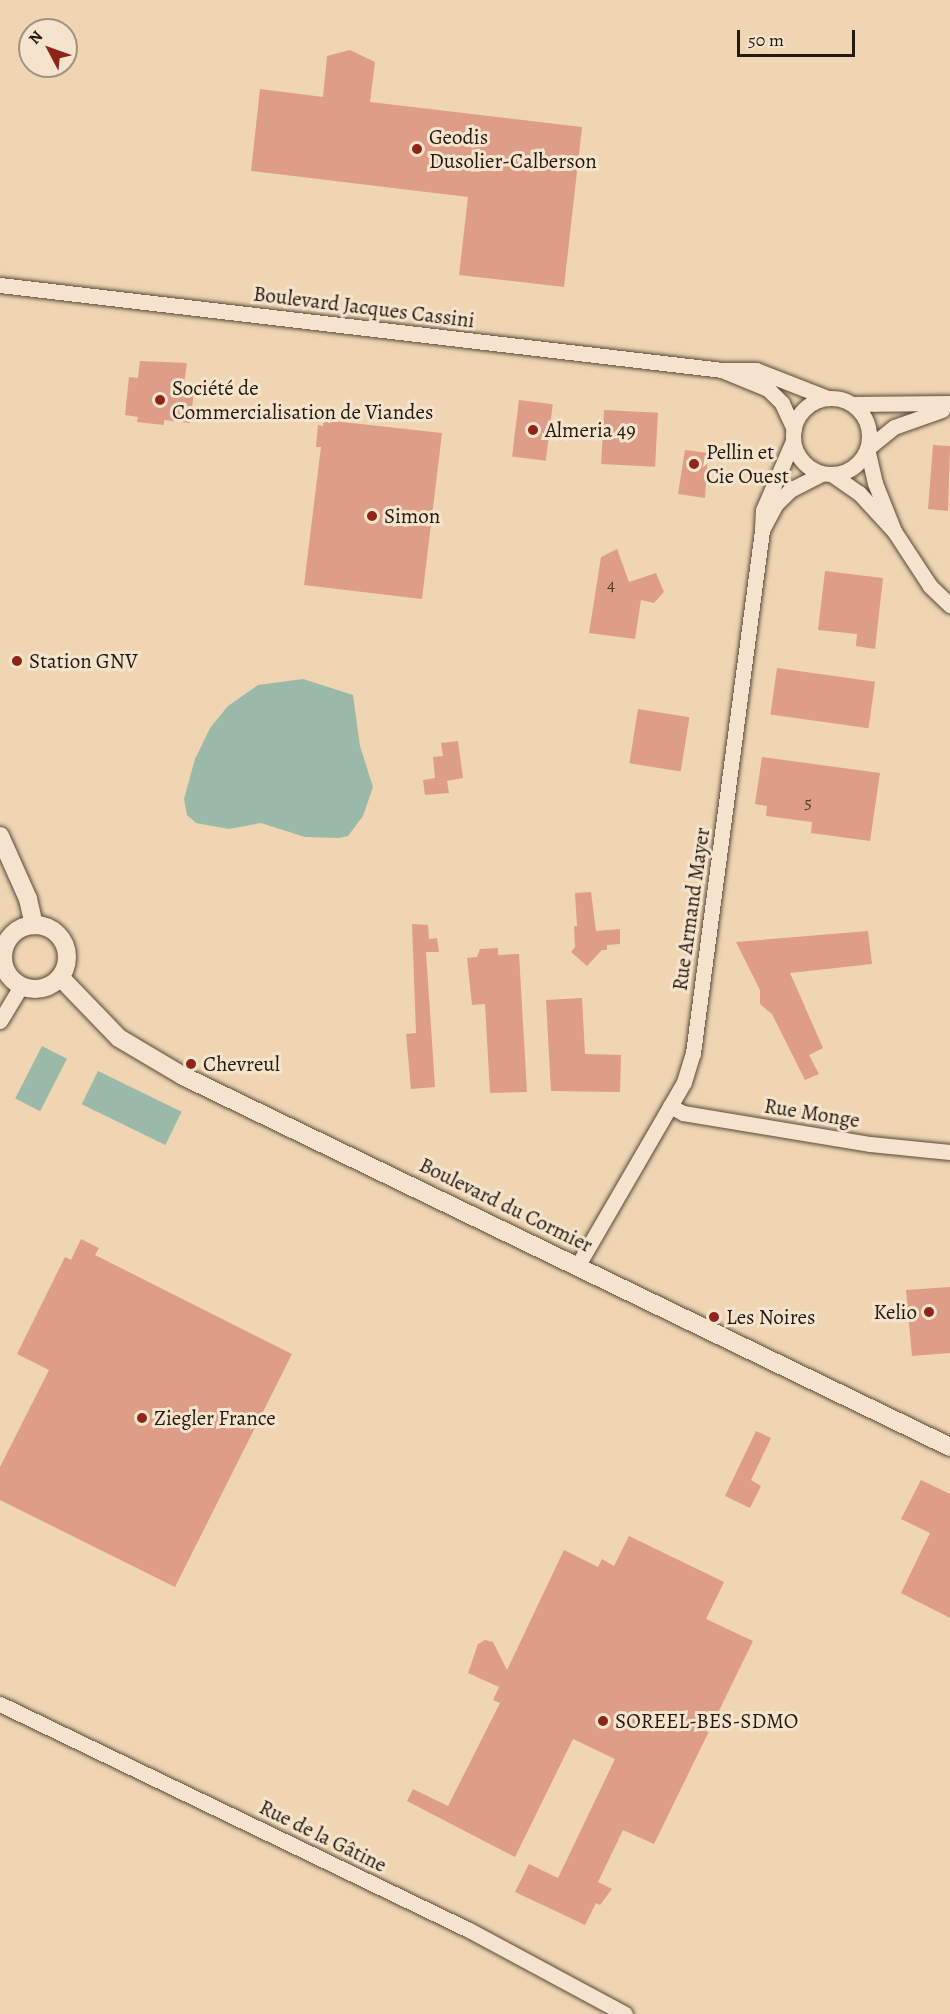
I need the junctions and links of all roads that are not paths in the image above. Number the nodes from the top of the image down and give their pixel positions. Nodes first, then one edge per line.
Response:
1 (0, 285) edge
2 (723, 370) junction
3 (828, 398) junction
4 (950, 403) edge
5 (852, 404) junction
6 (950, 408) edge
7 (794, 435) junction
8 (868, 448) junction
9 (827, 474) junction
10 (762, 531) junction
11 (894, 531) junction
12 (950, 604) edge
13 (0, 836) edge
14 (34, 925) junction
15 (2, 951) edge
16 (61, 978) junction
17 (21, 986) junction
18 (0, 1021) edge
19 (670, 1106) junction
20 (950, 1152) edge
21 (578, 1265) junction
22 (950, 1447) edge
23 (0, 1704) edge
24 (624, 2014) edge

1 - 2 street, Boulevard Jacques Cassini
2 - 3 street, Boulevard Jacques Cassini
2 - 7 street, Boulevard Jacques Cassini
3 - 5 street
3 - 7 street
4 - 5 street
5 - 8 street
6 - 8 street
7 - 9 street
7 - 10 street, Rue Armand Mayer
8 - 9 street
8 - 11 street
9 - 10 street, Rue Armand Mayer
9 - 11 street
10 - 19 street, Rue Armand Mayer
11 - 12 street
13 - 14 street
14 - 15 street
14 - 16 street
15 - 17 street
16 - 17 street
16 - 21 street, Boulevard du Cormier
17 - 18 street
19 - 20 street, Rue Monge
19 - 21 street, Rue Armand Mayer
21 - 22 street, Boulevard du Cormier
23 - 24 street, Rue de la Gâtine

